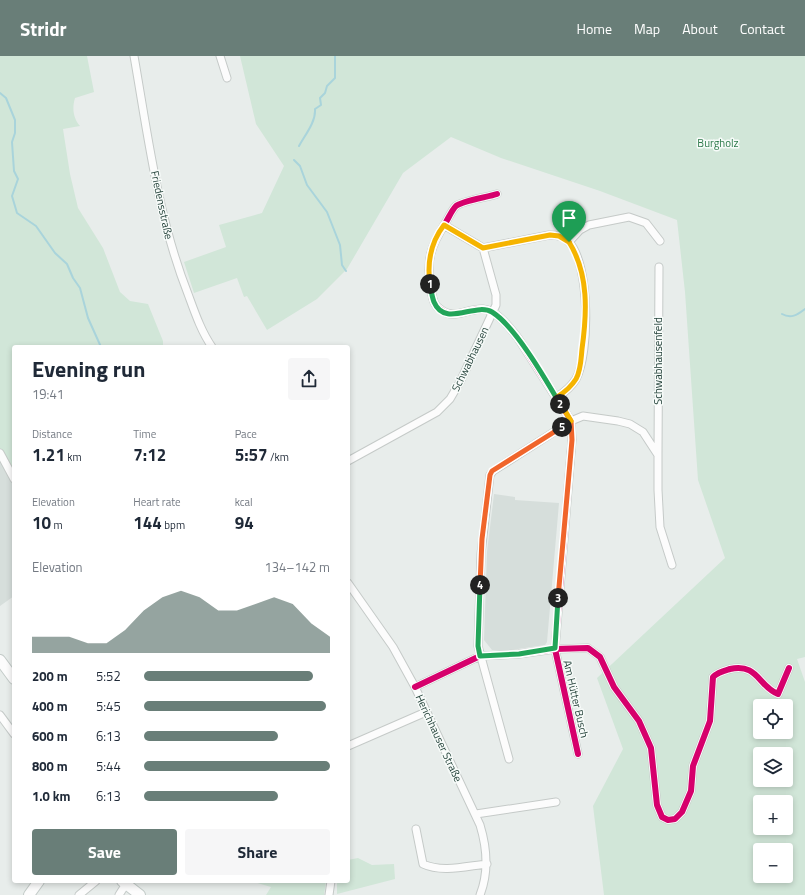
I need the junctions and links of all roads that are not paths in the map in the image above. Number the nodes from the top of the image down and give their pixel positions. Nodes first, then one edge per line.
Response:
1 (134, 56) edge
2 (220, 56) edge
3 (227, 78) dead end
4 (496, 194) dead end
5 (444, 225) junction
6 (660, 241) dead end
7 (569, 242) junction
8 (483, 248) junction
9 (659, 267) dead end
10 (492, 312) junction
11 (211, 345) edge
12 (557, 397) junction
13 (571, 421) junction
14 (0, 453) edge
15 (658, 455) junction
16 (350, 460) edge
17 (12, 475) edge
18 (672, 565) dead end
19 (350, 586) edge
20 (555, 648) junction
21 (480, 656) junction
22 (0, 660) edge
23 (789, 668) dead end
24 (12, 676) edge
25 (415, 687) junction
26 (426, 712) junction
27 (0, 715) edge
28 (12, 731) edge
29 (350, 745) edge
30 (578, 754) dead end
31 (509, 759) dead end
32 (556, 802) dead end
33 (476, 814) junction
34 (416, 829) dead end
35 (487, 864) junction
36 (38, 883) edge
37 (94, 883) edge
38 (124, 883) edge
39 (331, 883) edge
40 (29, 895) edge
41 (79, 895) edge
42 (119, 895) edge
43 (140, 895) edge
44 (329, 895) edge
45 (480, 895) edge

1 - 11 street, Friedensstraße
2 - 3 street
4 - 5 street
5 - 8 street
5 - 10 street
6 - 7 street
7 - 8 street
7 - 12 street
8 - 10 street, Schwabhausen
9 - 15 street, Schwabhausenfeld
10 - 12 street
10 - 16 street, Schwabhausen
12 - 13 street
13 - 15 street
13 - 20 street, Am Hütter Busch
13 - 21 street
14 - 17 street
15 - 18 street, Schwabhausenfeld
19 - 25 street, Herichhauser Straße
20 - 21 street
20 - 23 street
20 - 30 street, Am Hütter Busch
21 - 25 street
21 - 31 street
22 - 24 main road
25 - 26 street, Herichhauser Straße
26 - 29 street
26 - 33 street, Herichhauser Straße
27 - 28 street
32 - 33 street
33 - 35 street, Herichhauser Straße
34 - 35 street
35 - 45 street, Herichhauser Straße
36 - 40 main road
37 - 41 street
38 - 42 street
38 - 43 main road
39 - 44 street

